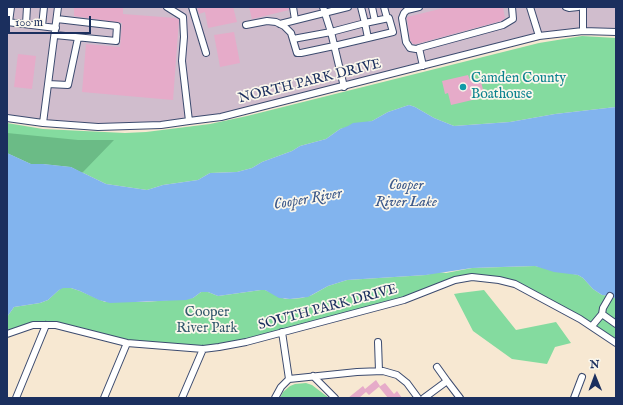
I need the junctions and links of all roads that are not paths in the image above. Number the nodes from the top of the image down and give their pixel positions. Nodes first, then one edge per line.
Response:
1 (11, 7) edge
2 (27, 7) edge
3 (44, 7) edge
4 (58, 7) edge
5 (167, 7) edge
6 (192, 7) edge
7 (292, 7) edge
8 (348, 7) edge
9 (361, 7) edge
10 (372, 7) edge
11 (384, 7) edge
12 (419, 7) edge
13 (512, 7) edge
14 (530, 7) edge
15 (566, 7) edge
16 (578, 7) edge
17 (583, 7) edge
18 (405, 9) edge
19 (324, 10) edge
20 (387, 18) junction
21 (57, 19) junction
22 (295, 20) junction
23 (375, 21) junction
24 (8, 22) edge
25 (365, 23) junction
26 (26, 24) junction
27 (280, 24) junction
28 (246, 25) dead end
29 (42, 26) junction
30 (56, 28) junction
31 (584, 31) junction
32 (330, 32) junction
33 (616, 32) edge
34 (55, 35) junction
35 (539, 36) junction
36 (78, 38) junction
37 (368, 38) junction
38 (293, 39) junction
39 (334, 46) junction
40 (419, 48) junction
41 (206, 53) dead end
42 (423, 66) junction
43 (48, 84) junction
44 (344, 87) junction
45 (7, 118) edge
46 (189, 121) junction
47 (43, 123) junction
48 (610, 296) dead end
49 (602, 314) junction
50 (616, 324) edge
51 (46, 325) junction
52 (592, 326) junction
53 (282, 332) junction
54 (7, 334) edge
55 (378, 342) dead end
56 (127, 343) junction
57 (616, 344) edge
58 (203, 348) junction
59 (437, 367) dead end
60 (379, 371) junction
61 (313, 376) junction
62 (582, 377) dead end
63 (290, 379) junction
64 (447, 381) junction
65 (16, 398) edge
66 (104, 398) edge
67 (182, 398) edge
68 (275, 398) edge
69 (335, 398) edge
70 (418, 398) edge
71 (424, 398) edge
72 (460, 398) edge
73 (574, 398) edge

1 - 24 street
2 - 26 street
3 - 29 street
4 - 21 street
5 - 46 street
6 - 41 street
7 - 22 street
8 - 19 street
9 - 25 street
10 - 23 street
11 - 20 street
12 - 18 street
13 - 40 street
14 - 35 street
15 - 16 street
17 - 31 street
18 - 40 street
19 - 22 street
19 - 32 street
20 - 23 street
20 - 37 street
21 - 30 street
21 - 36 street
22 - 27 street
23 - 25 street
24 - 26 street
25 - 32 street
25 - 37 street
26 - 29 street
27 - 28 street
27 - 38 street
29 - 30 street
30 - 34 street
31 - 33 street, NORTH PARK DRIVE
31 - 35 street, NORTH PARK DRIVE
32 - 38 street
32 - 39 street
34 - 36 street
34 - 43 street
35 - 42 street, NORTH PARK DRIVE
36 - 43 street
37 - 39 street
38 - 39 street
39 - 44 street
40 - 42 street
42 - 44 street, NORTH PARK DRIVE
43 - 47 street
44 - 46 street, NORTH PARK DRIVE
45 - 47 street, NORTH PARK DRIVE
46 - 47 street, NORTH PARK DRIVE
48 - 49 street
49 - 50 street
49 - 52 street
51 - 54 street, SOUTH PARK DRIVE
51 - 56 street, SOUTH PARK DRIVE
51 - 65 street
52 - 53 street, SOUTH PARK DRIVE
52 - 57 street, SOUTH PARK DRIVE
53 - 58 street, SOUTH PARK DRIVE
53 - 63 street
55 - 60 street
56 - 58 street, SOUTH PARK DRIVE
56 - 66 street
58 - 67 street
59 - 64 street
60 - 61 street
60 - 70 street
61 - 63 street
61 - 69 street
62 - 73 street
63 - 68 street
64 - 71 street
64 - 72 street

